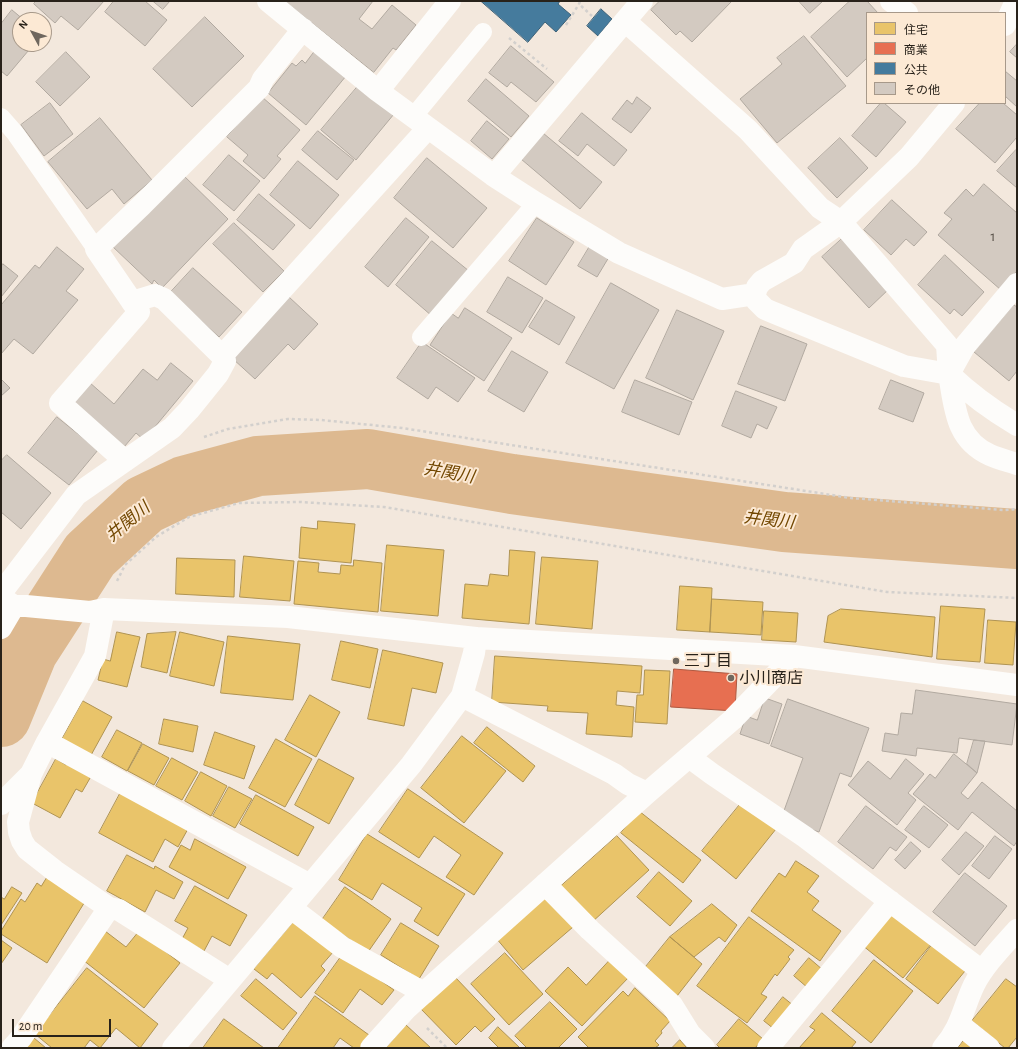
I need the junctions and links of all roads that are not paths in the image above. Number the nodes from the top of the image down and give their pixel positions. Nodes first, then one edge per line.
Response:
1 (268, 1) edge
2 (450, 1) edge
3 (642, 1) edge
4 (891, 1) edge
5 (1016, 1) edge
6 (906, 12) edge
7 (625, 21) junction
8 (1006, 23) edge
9 (303, 29) junction
10 (483, 32) dead end
11 (378, 91) junction
12 (953, 104) edge
13 (1, 117) edge
14 (421, 123) junction
15 (494, 176) junction
16 (536, 203) junction
17 (841, 222) junction
18 (96, 249) junction
19 (1017, 284) edge
20 (755, 294) junction
21 (132, 302) junction
22 (421, 337) dead end
23 (222, 356) junction
24 (949, 374) junction
25 (1017, 425) edge
26 (125, 461) junction
27 (1017, 464) edge
28 (11, 600) edge
29 (97, 611) junction
30 (1, 628) edge
31 (476, 638) junction
32 (794, 656) junction
33 (1017, 685) edge
34 (462, 696) junction
35 (47, 742) junction
36 (689, 757) junction
37 (31, 774) junction
38 (647, 794) junction
39 (1, 804) edge
40 (545, 884) junction
41 (310, 885) junction
42 (890, 902) junction
43 (109, 908) junction
44 (291, 908) junction
45 (1017, 930) edge
46 (982, 971) junction
47 (230, 980) junction
48 (424, 993) junction
49 (959, 1024) junction
50 (12, 1048) edge
51 (173, 1048) edge
52 (371, 1048) edge
53 (704, 1048) edge
54 (768, 1048) edge
55 (943, 1048) edge
56 (989, 1048) edge

1 - 9 street
2 - 11 street
3 - 7 street
4 - 6 street
5 - 8 street
7 - 15 street
7 - 17 street
9 - 11 street
9 - 18 street
10 - 14 lane
11 - 14 street
12 - 17 street
13 - 18 lane
14 - 15 street
14 - 23 street
15 - 16 street
16 - 20 street
16 - 22 lane
17 - 20 street
17 - 24 street
18 - 21 street
19 - 24 street
20 - 24 street
21 - 23 street
21 - 26 street
23 - 26 street
24 - 25 street
24 - 27 street
26 - 28 street
28 - 29 street
28 - 30 street
29 - 31 street
29 - 35 street
31 - 32 street
31 - 34 street
32 - 33 street
32 - 36 street
34 - 38 street
34 - 41 street
35 - 37 street
35 - 41 street
36 - 38 street
36 - 42 street
37 - 39 street
37 - 43 street
38 - 40 street
40 - 48 street
40 - 53 street
41 - 44 street
42 - 46 street
42 - 54 street
43 - 47 street
43 - 50 street
44 - 47 street
44 - 48 street
45 - 46 street
46 - 49 street
47 - 51 street
48 - 52 street
49 - 55 street
49 - 56 street

